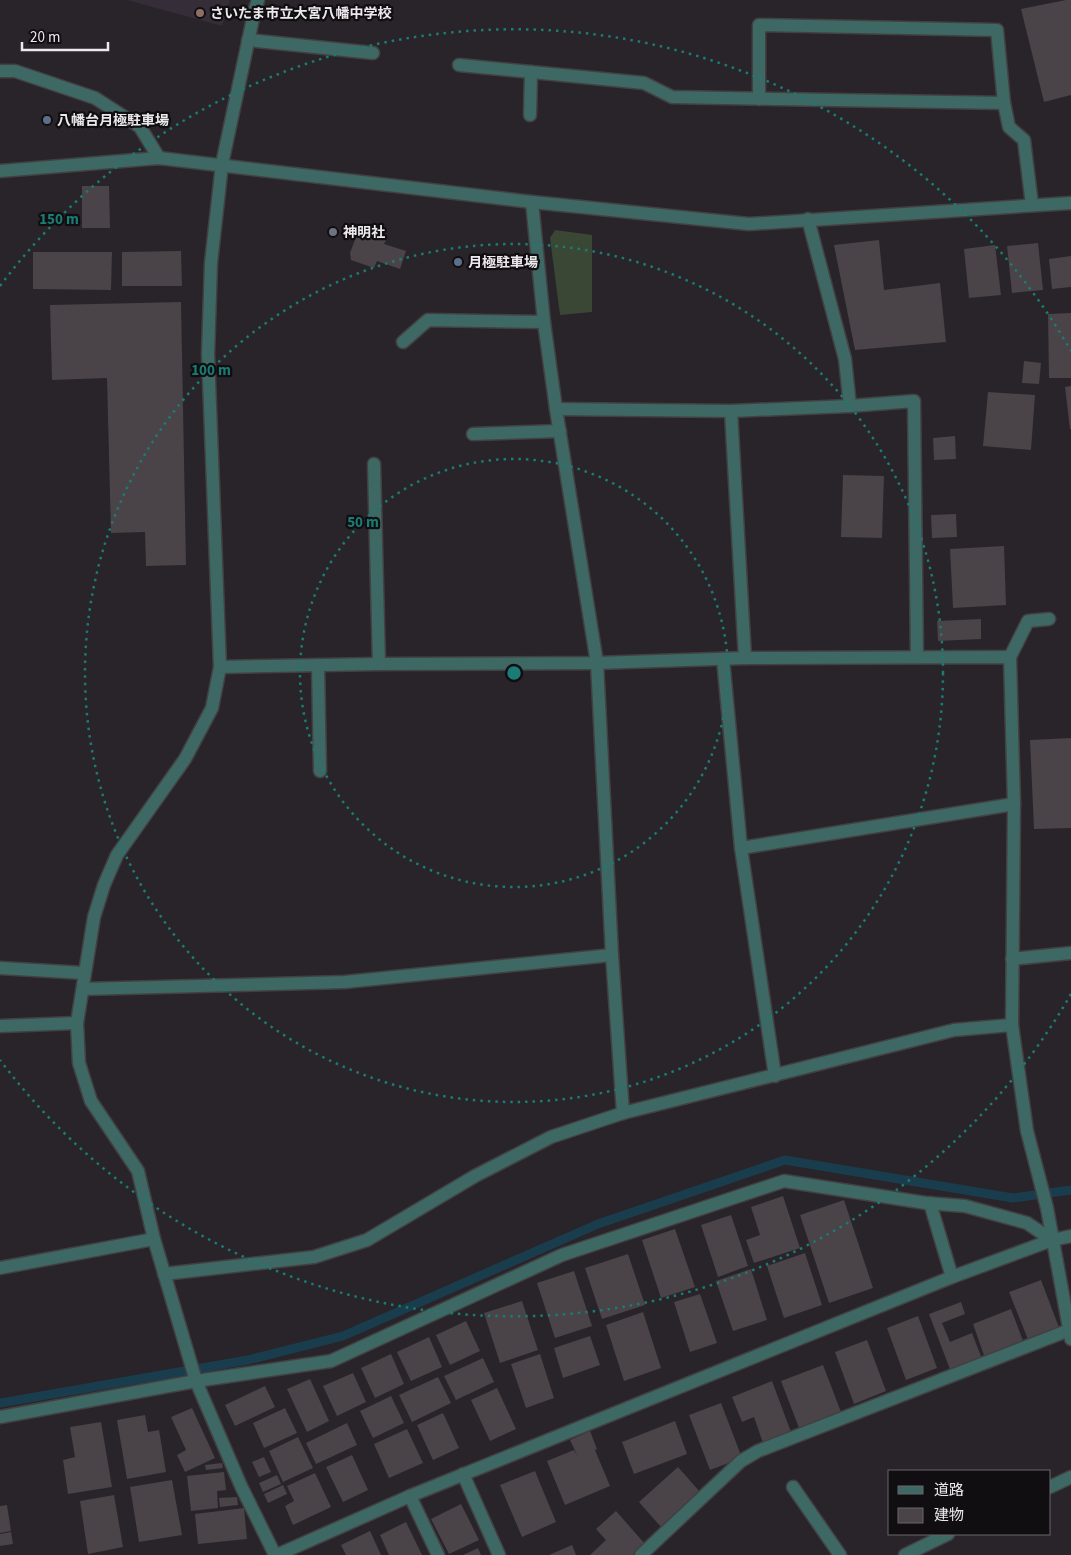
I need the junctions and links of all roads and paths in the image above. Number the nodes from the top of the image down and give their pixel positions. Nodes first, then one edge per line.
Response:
1 (258, 0) edge
2 (248, 40) junction
3 (373, 53) dead end
4 (459, 64) dead end
5 (0, 71) edge
6 (531, 72) junction
7 (758, 99) junction
8 (1004, 103) junction
9 (530, 115) dead end
10 (159, 158) junction
11 (222, 164) junction
12 (0, 172) edge
13 (532, 202) junction
14 (1071, 203) edge
15 (1032, 205) junction
16 (808, 218) junction
17 (544, 322) junction
18 (403, 342) dead end
19 (850, 406) junction
20 (556, 409) junction
21 (731, 411) junction
22 (560, 432) junction
23 (474, 434) dead end
24 (374, 464) dead end
25 (1049, 619) dead end
26 (917, 657) junction
27 (1010, 657) junction
28 (745, 658) junction
29 (723, 659) junction
30 (598, 663) junction
31 (379, 664) junction
32 (318, 665) junction
33 (220, 667) junction
34 (320, 771) dead end
35 (1014, 804) junction
36 (741, 848) junction
37 (1071, 953) edge
38 (612, 955) junction
39 (1012, 959) junction
40 (0, 968) edge
41 (84, 973) junction
42 (83, 989) junction
43 (77, 1023) junction
44 (1012, 1025) junction
45 (0, 1026) edge
46 (776, 1076) junction
47 (623, 1113) junction
48 (930, 1203) junction
49 (1071, 1236) edge
50 (154, 1239) junction
51 (1052, 1240) junction
52 (0, 1268) edge
53 (164, 1274) junction
54 (952, 1277) junction
55 (1070, 1335) edge
56 (196, 1381) junction
57 (0, 1417) edge
58 (463, 1474) junction
59 (1071, 1477) edge
60 (792, 1487) dead end
61 (1051, 1487) edge
62 (410, 1496) junction
63 (946, 1535) edge
64 (276, 1555) edge
65 (438, 1555) edge
66 (499, 1555) edge
67 (642, 1555) edge
68 (840, 1555) edge
69 (905, 1555) edge

1 - 2 street
2 - 3 street
2 - 11 street
4 - 6 street
5 - 10 street
6 - 7 street
6 - 9 street
7 - 8 street
7 - 8 street
8 - 15 street
10 - 11 street
10 - 12 street
11 - 13 street
11 - 33 street
13 - 16 street
13 - 17 street
14 - 15 street
15 - 16 street
16 - 19 street
17 - 18 street
17 - 20 street
19 - 21 street
19 - 26 street
20 - 21 street
20 - 22 street
21 - 28 street
22 - 23 street
22 - 30 street
24 - 31 street
25 - 27 street
26 - 27 street
26 - 28 street
27 - 35 street
28 - 29 street
29 - 30 street
29 - 36 street
30 - 31 street
30 - 38 street
31 - 32 street
32 - 33 street
32 - 34 street
33 - 41 street
35 - 36 street
35 - 39 street
36 - 46 street
37 - 39 street
38 - 42 street
38 - 47 street
39 - 44 street
40 - 41 street
41 - 42 street
42 - 43 street
43 - 45 street
43 - 50 street
44 - 46 street
44 - 51 street
46 - 47 street
47 - 53 street
48 - 51 street
48 - 54 street
48 - 56 street
49 - 51 street
50 - 52 street
50 - 53 street
51 - 54 street
51 - 55 street
53 - 56 street
54 - 58 street
55 - 67 street
56 - 57 street
56 - 64 street
58 - 62 street
58 - 66 street
59 - 61 street
60 - 68 street
62 - 64 street
62 - 65 street
63 - 69 street

